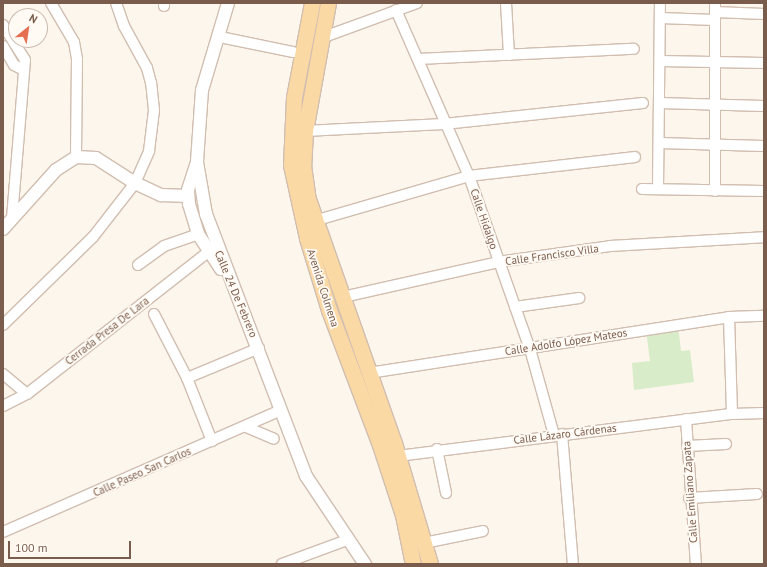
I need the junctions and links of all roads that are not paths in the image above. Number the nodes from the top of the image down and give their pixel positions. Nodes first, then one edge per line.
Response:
1 (51, 3) edge
2 (116, 3) edge
3 (228, 3) edge
4 (312, 3) edge
5 (328, 3) edge
6 (417, 3) edge
7 (506, 3) edge
8 (660, 3) edge
9 (400, 7) edge
10 (715, 12) edge
11 (764, 14) edge
12 (660, 18) junction
13 (3, 25) edge
14 (220, 37) junction
15 (321, 38) junction
16 (3, 46) edge
17 (634, 49) dead end
18 (294, 52) dead end
19 (509, 55) junction
20 (418, 59) junction
21 (660, 61) junction
22 (715, 62) junction
23 (764, 63) edge
24 (24, 70) junction
25 (643, 103) dead end
26 (659, 103) junction
27 (715, 106) junction
28 (764, 106) edge
29 (444, 124) junction
30 (305, 131) junction
31 (659, 143) junction
32 (715, 144) junction
33 (764, 146) edge
34 (76, 157) junction
35 (635, 157) dead end
36 (197, 162) junction
37 (469, 176) junction
38 (135, 183) junction
39 (642, 189) dead end
40 (658, 189) junction
41 (715, 191) junction
42 (764, 191) edge
43 (188, 196) junction
44 (12, 219) junction
45 (314, 221) junction
46 (3, 229) edge
47 (198, 234) junction
48 (764, 237) edge
49 (208, 252) junction
50 (498, 262) junction
51 (138, 265) dead end
52 (232, 279) junction
53 (344, 297) junction
54 (579, 298) dead end
55 (515, 307) junction
56 (154, 314) dead end
57 (764, 316) edge
58 (729, 317) junction
59 (3, 325) edge
60 (259, 348) junction
61 (530, 349) junction
62 (369, 373) junction
63 (3, 374) edge
64 (187, 378) junction
65 (27, 394) junction
66 (3, 406) edge
67 (281, 410) junction
68 (764, 413) edge
69 (732, 414) junction
70 (686, 419) junction
71 (246, 427) junction
72 (558, 434) junction
73 (274, 440) dead end
74 (212, 441) junction
75 (726, 444) dead end
76 (687, 446) junction
77 (437, 449) junction
78 (398, 456) junction
79 (446, 493) dead end
80 (757, 494) dead end
81 (689, 498) junction
82 (483, 531) dead end
83 (3, 532) edge
84 (347, 540) junction
85 (424, 543) junction
86 (282, 564) edge
87 (365, 564) edge
88 (413, 564) edge
89 (430, 564) edge
90 (573, 564) edge
91 (696, 564) edge

1 - 34 street
2 - 38 street
3 - 14 street, Calle 24 De Febrero
4 - 88 main road, Avenida Colmena
5 - 15 main road, Avenida Colmena
6 - 9 street
7 - 19 street
8 - 12 street
9 - 15 street
9 - 20 street, Calle Hidalgo
10 - 11 street
10 - 12 street
10 - 22 street
12 - 21 street
13 - 24 street
14 - 18 street
14 - 36 street, Calle 24 De Febrero
15 - 30 main road, Avenida Colmena
16 - 24 street
17 - 19 street
19 - 20 street
20 - 29 street, Calle Hidalgo
21 - 22 street
21 - 26 street
22 - 23 street
22 - 27 street
24 - 44 street
25 - 29 street
26 - 27 street
26 - 31 street
27 - 28 street
27 - 32 street
29 - 30 street
29 - 37 street, Calle Hidalgo
30 - 45 main road, Avenida Colmena
31 - 32 street
31 - 40 street
32 - 33 street
32 - 41 street
34 - 38 street
34 - 44 street
35 - 37 street
36 - 43 street
36 - 52 street, Calle 24 De Febrero
37 - 45 street
37 - 50 street, Calle Hidalgo
38 - 43 street
38 - 59 street
39 - 40 street
40 - 41 street
41 - 42 street
43 - 47 street
44 - 46 street
45 - 53 main road, Avenida Colmena
47 - 49 street
47 - 51 street
48 - 50 street, Calle Francisco Villa
49 - 52 street
49 - 65 street, Cerrada Presa De Lara
50 - 53 street, Calle Francisco Villa
50 - 55 street, Calle Hidalgo
52 - 60 street, Calle 24 De Febrero
53 - 62 main road, Avenida Colmena
54 - 55 street
55 - 61 street, Calle Hidalgo
56 - 64 street
57 - 58 street, Calle Adolfo López Mateos
58 - 61 street, Calle Adolfo López Mateos
58 - 69 street
60 - 64 street
60 - 67 street, Calle 24 De Febrero
61 - 62 street, Calle Adolfo López Mateos
61 - 72 street, Calle Hidalgo
62 - 78 main road, Avenida Colmena
63 - 65 street
64 - 74 street
65 - 66 street, Cerrada Presa De Lara
67 - 71 street, Calle Paseo San Carlos
67 - 84 street, Calle 24 De Febrero
68 - 69 street, Calle Lázaro Cárdenas
69 - 70 street, Calle Lázaro Cárdenas
70 - 72 street, Calle Lázaro Cárdenas
70 - 76 street, Calle Emiliano Zapata
71 - 73 street
71 - 74 street, Calle Paseo San Carlos
72 - 77 street, Calle Lázaro Cárdenas
72 - 90 street, Calle Hidalgo
74 - 83 street, Calle Paseo San Carlos
75 - 76 street
76 - 81 street, Calle Emiliano Zapata
77 - 78 street, Calle Lázaro Cárdenas
77 - 79 street
78 - 85 main road, Avenida Colmena
80 - 81 street
81 - 91 street, Calle Emiliano Zapata
82 - 85 street
84 - 86 street
84 - 87 street, Calle 24 De Febrero
85 - 89 main road, Avenida Colmena

